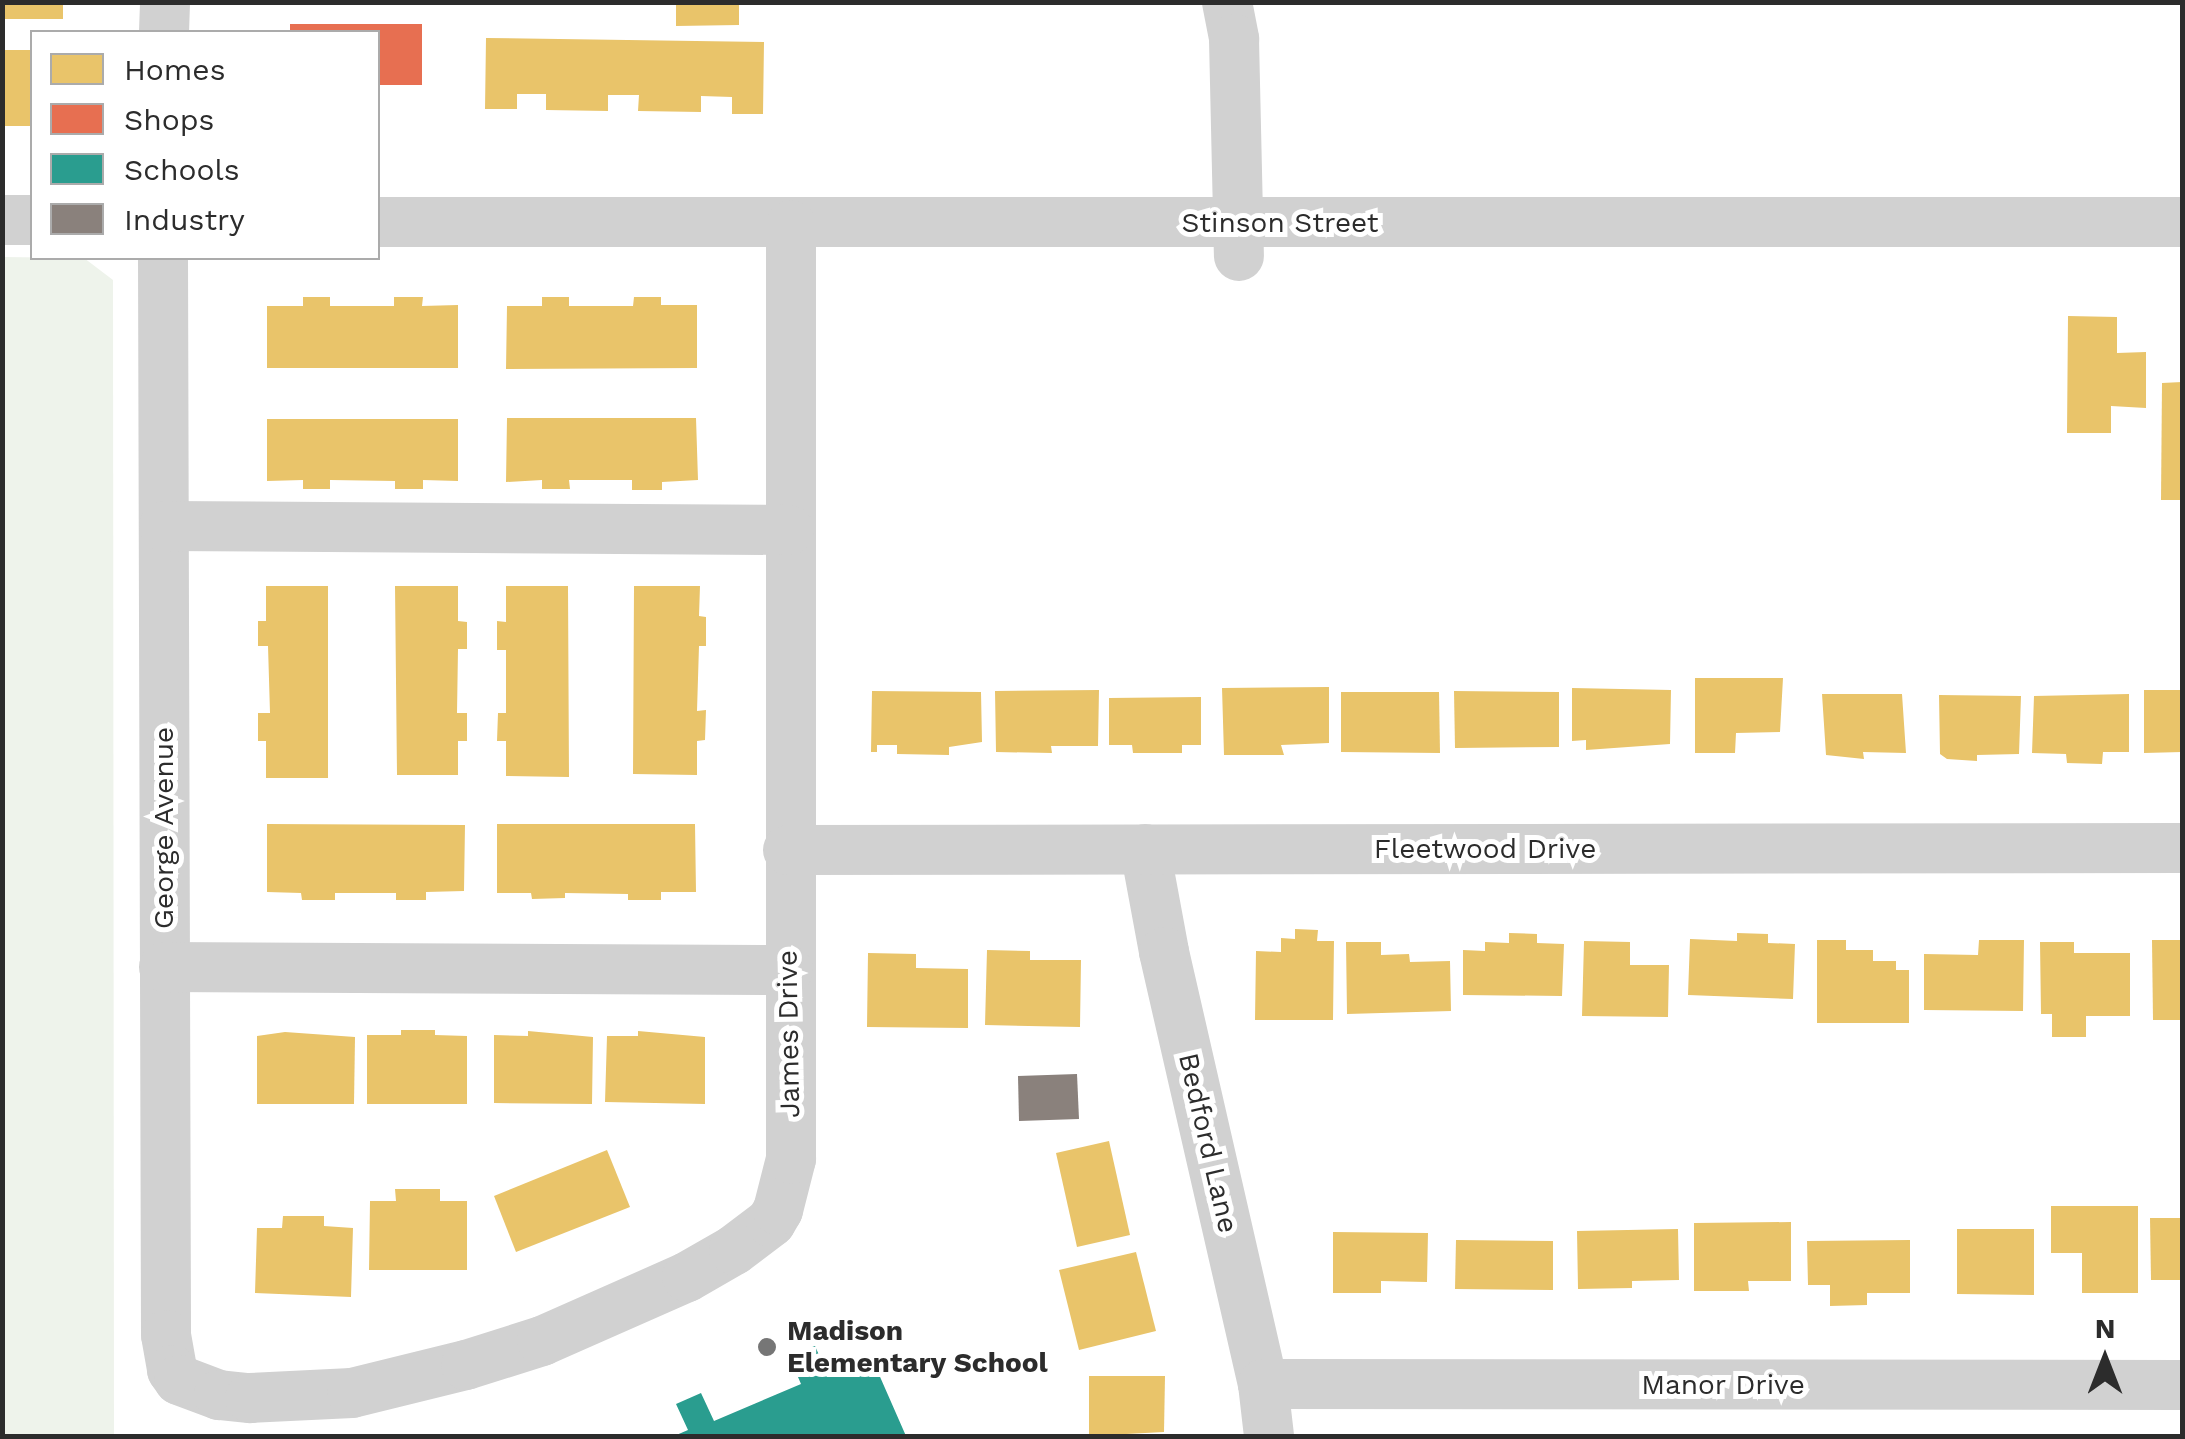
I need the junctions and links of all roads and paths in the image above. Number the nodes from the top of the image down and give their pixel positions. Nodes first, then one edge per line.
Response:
1 (165, 2) edge
2 (1227, 2) edge
3 (164, 30) edge
4 (2, 220) edge
5 (30, 220) edge
6 (380, 222) edge
7 (2182, 222) edge
8 (791, 225) junction
9 (1238, 240) junction
10 (163, 260) edge
11 (164, 526) junction
12 (790, 530) junction
13 (2182, 848) edge
14 (1145, 849) junction
15 (788, 850) junction
16 (164, 968) junction
17 (788, 970) junction
18 (1263, 1384) junction
19 (2182, 1385) edge
20 (200, 1389) joint
21 (1269, 1436) edge

1 - 3 street
2 - 9 street
4 - 5 street
6 - 8 street, Stinson Street
7 - 9 street, Stinson Street
8 - 9 street, Stinson Street
8 - 12 street, James Drive
10 - 11 street, George Avenue
11 - 12 street
11 - 16 street, George Avenue
12 - 15 street, James Drive
13 - 14 street, Fleetwood Drive
14 - 15 street, Fleetwood Drive
14 - 18 street, Bedford Lane
15 - 17 street, James Drive
16 - 17 street
16 - 20 street, George Avenue
17 - 20 street, James Drive
18 - 19 street, Manor Drive
18 - 21 street, Bedford Lane

